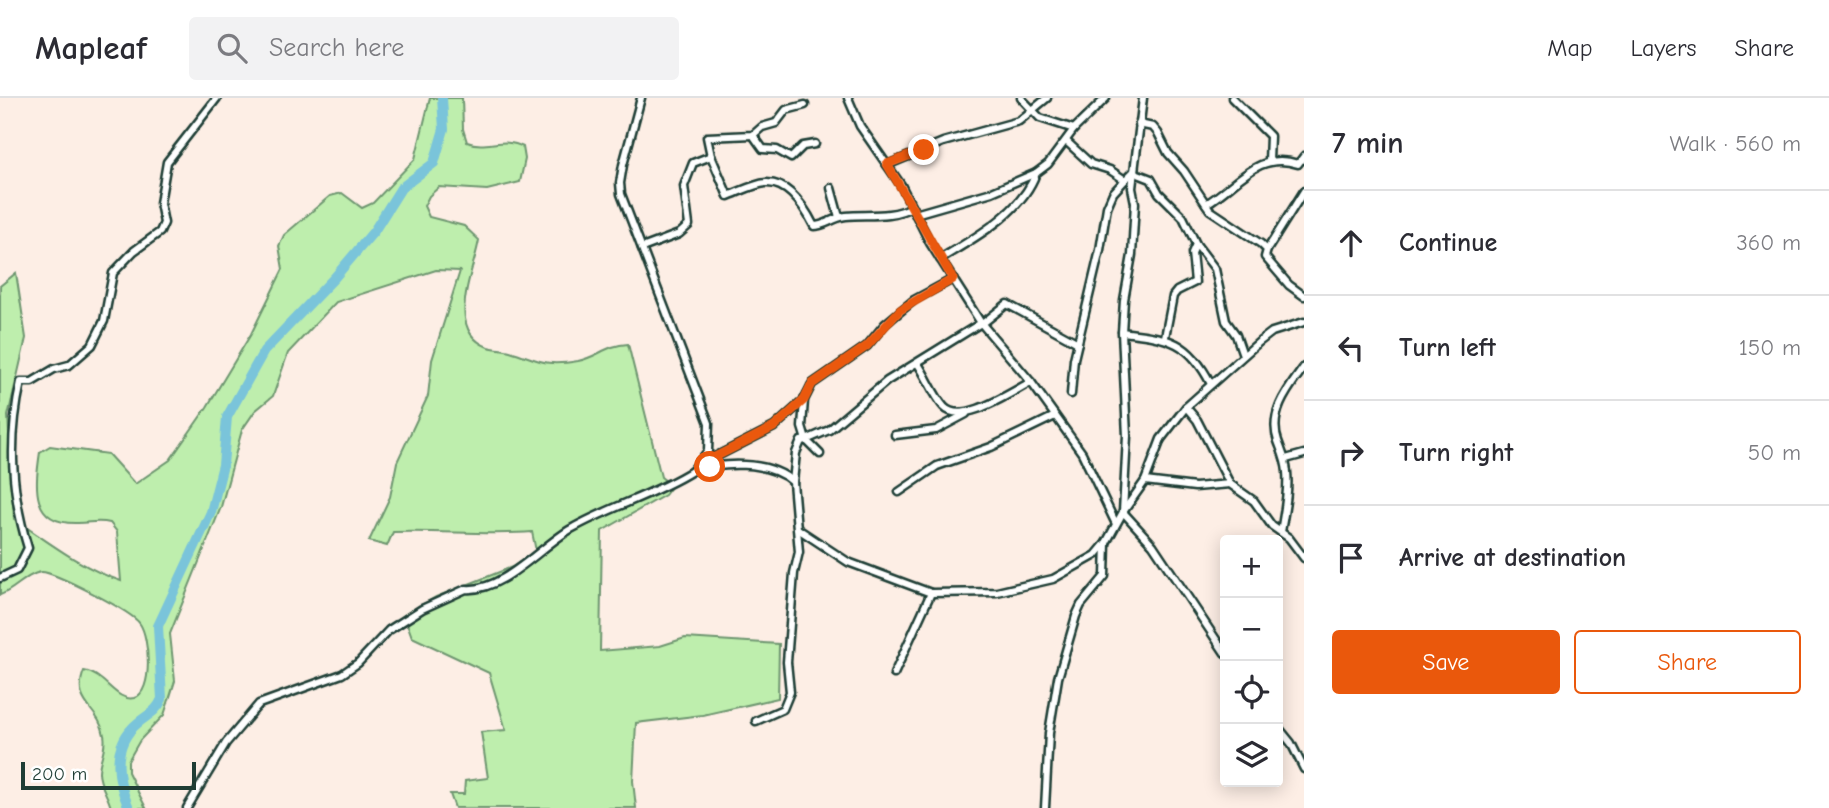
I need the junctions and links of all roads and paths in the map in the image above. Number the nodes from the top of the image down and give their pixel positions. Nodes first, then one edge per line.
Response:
1 (217, 98) edge
2 (641, 98) edge
3 (848, 98) edge
4 (1021, 98) edge
5 (1047, 98) edge
6 (1106, 98) edge
7 (1143, 98) edge
8 (1232, 98) edge
9 (805, 105) dead end
10 (1033, 111) junction
11 (1139, 124) junction
12 (1074, 129) junction
13 (753, 135) junction
14 (1066, 141) junction
15 (815, 144) dead end
16 (711, 156) junction
17 (1304, 156) edge
18 (1269, 161) junction
19 (887, 164) junction
20 (1133, 172) junction
21 (1036, 173) junction
22 (1125, 180) junction
23 (831, 188) dead end
24 (1304, 191) edge
25 (1206, 204) junction
26 (912, 207) junction
27 (915, 214) junction
28 (839, 217) junction
29 (1196, 244) junction
30 (642, 248) junction
31 (1267, 250) junction
32 (940, 259) junction
33 (953, 279) junction
34 (1304, 296) edge
35 (1304, 322) edge
36 (981, 323) junction
37 (1122, 332) junction
38 (1165, 337) junction
39 (1077, 343) junction
40 (1243, 355) junction
41 (918, 364) junction
42 (1304, 367) edge
43 (1031, 382) junction
44 (1211, 384) junction
45 (1071, 394) dead end
46 (804, 400) junction
47 (1186, 407) junction
48 (966, 414) junction
49 (1055, 416) junction
50 (895, 435) dead end
51 (806, 440) junction
52 (820, 454) dead end
53 (1304, 454) edge
54 (1286, 459) junction
55 (710, 467) junction
56 (692, 471) junction
57 (1145, 481) junction
58 (793, 482) junction
59 (1230, 484) junction
60 (899, 492) dead end
61 (1123, 512) junction
62 (1116, 524) junction
63 (798, 529) junction
64 (1282, 532) junction
65 (1107, 543) junction
66 (1304, 558) edge
67 (0, 578) edge
68 (931, 593) junction
69 (1220, 646) edge
70 (894, 674) dead end
71 (756, 720) dead end
72 (1283, 733) edge
73 (1304, 769) edge
74 (187, 808) edge
75 (1045, 808) edge

1 - 67 street
2 - 30 street
3 - 19 street
4 - 10 street
5 - 10 street
6 - 12 street
7 - 11 street
8 - 18 street
9 - 13 street
10 - 12 street
10 - 19 street
11 - 20 street
11 - 25 street
12 - 14 street
13 - 15 street
13 - 16 street
14 - 21 street
14 - 22 street
16 - 28 street
16 - 30 street
17 - 18 street
18 - 25 street
19 - 26 street
20 - 22 street
20 - 29 street
20 - 37 street
21 - 27 street
21 - 32 street
22 - 39 street
23 - 28 street
24 - 31 street
25 - 31 street
26 - 27 street
26 - 28 street
27 - 32 street
29 - 38 street
29 - 40 street
30 - 56 street
31 - 34 street
32 - 33 street
33 - 36 street
33 - 46 street
35 - 40 street
36 - 39 street
36 - 41 street
36 - 43 street
37 - 38 street
37 - 61 street
38 - 44 street
39 - 45 street
40 - 44 street
41 - 48 street
41 - 51 street
42 - 54 street
43 - 48 street
43 - 49 street
44 - 47 street
46 - 51 street
46 - 55 street
47 - 57 street
47 - 59 street
48 - 50 street
49 - 60 street
49 - 62 street
51 - 52 street
51 - 58 street
53 - 54 street
54 - 64 street
55 - 56 street
55 - 58 street
56 - 74 street
57 - 59 street
57 - 61 street
58 - 63 street
59 - 64 street
61 - 62 street
61 - 69 street
62 - 65 street
63 - 68 street
63 - 71 street
64 - 66 street
65 - 68 street
65 - 75 street
68 - 70 street
72 - 73 street

